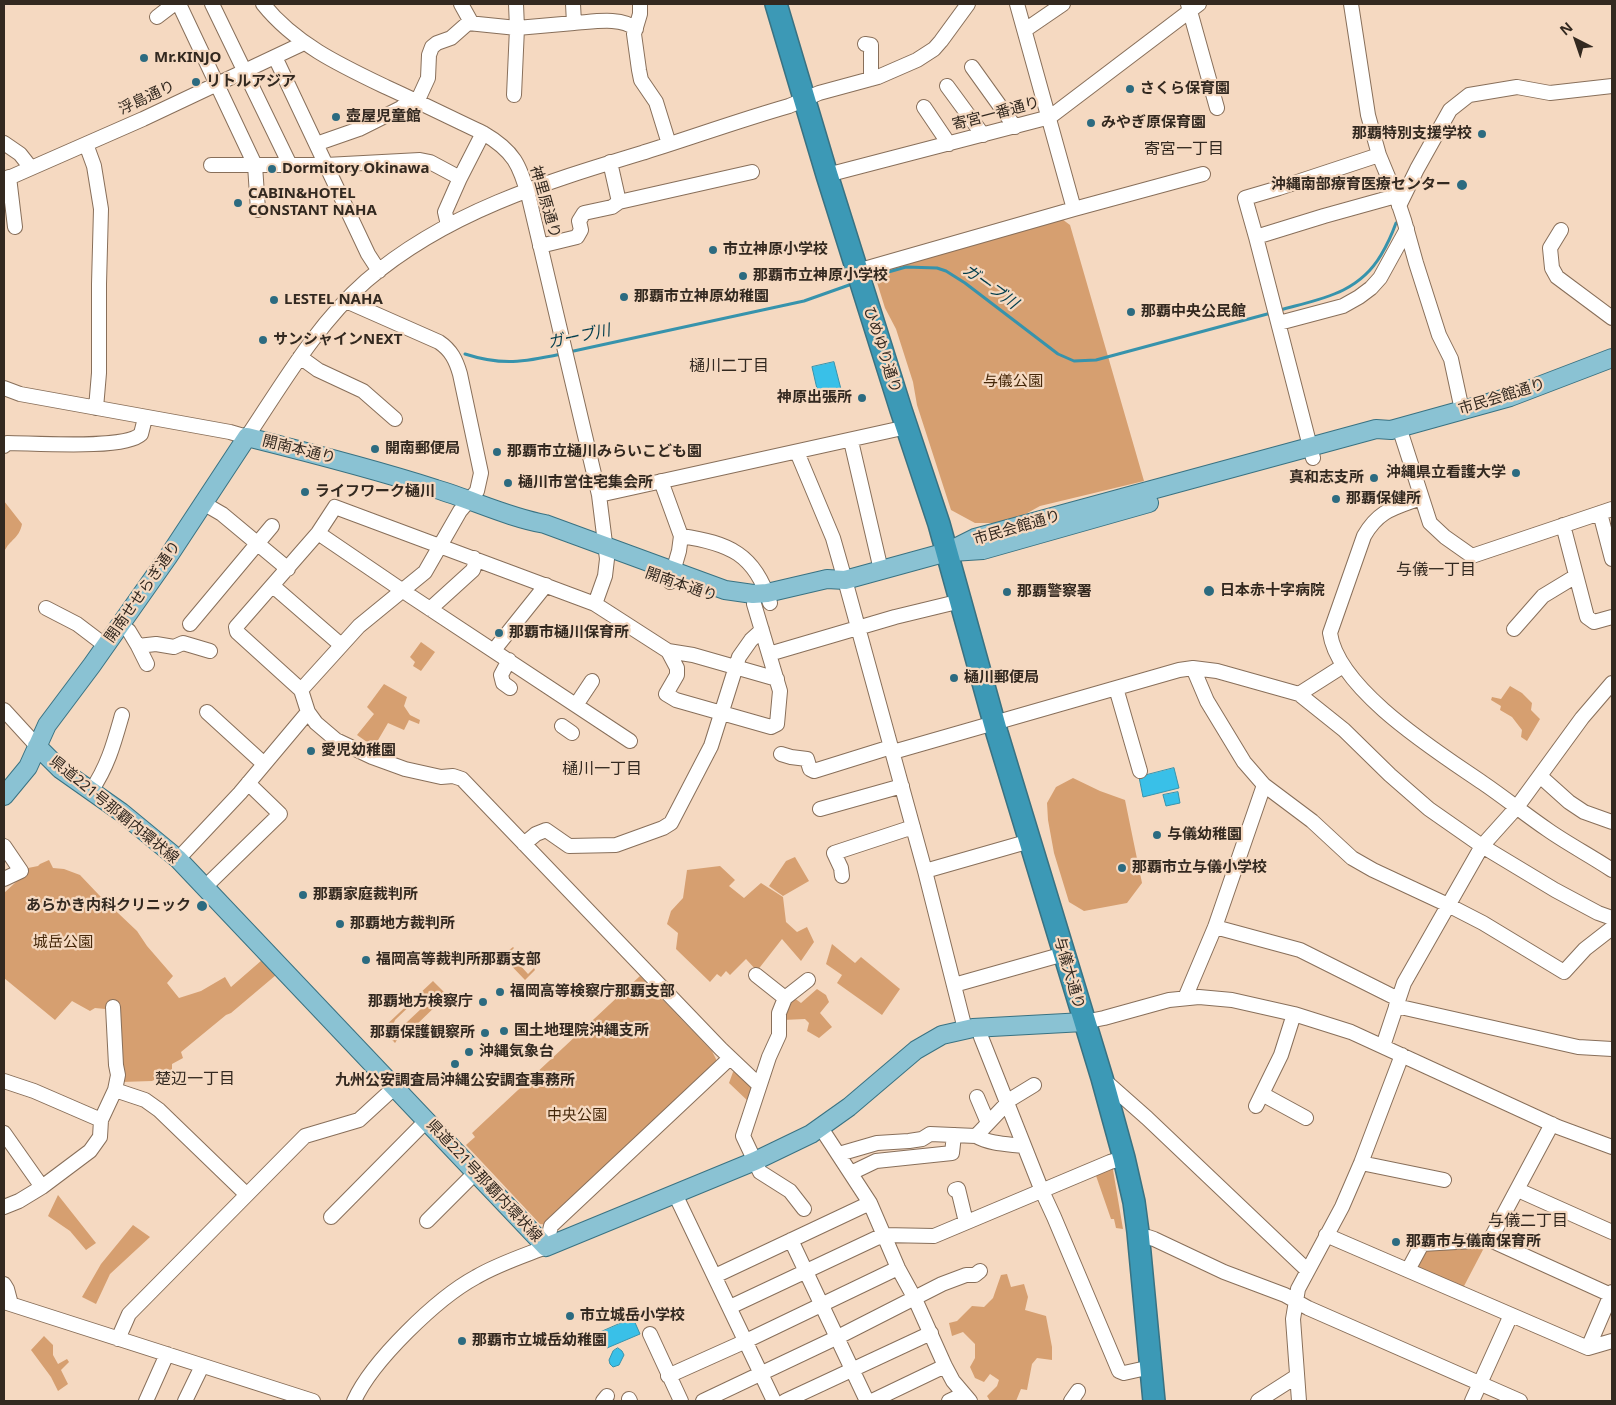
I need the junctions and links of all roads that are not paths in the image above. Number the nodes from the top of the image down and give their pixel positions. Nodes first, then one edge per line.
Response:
1 (174, 4) edge
2 (179, 4) edge
3 (212, 4) edge
4 (263, 4) edge
5 (461, 4) edge
6 (516, 4) edge
7 (573, 4) edge
8 (640, 4) edge
9 (776, 4) edge
10 (968, 4) edge
11 (1017, 4) edge
12 (1063, 4) edge
13 (1351, 4) edge
14 (1192, 6) edge
15 (157, 17) dead end
16 (471, 22) junction
17 (574, 23) junction
18 (517, 28) junction
19 (636, 29) junction
20 (1025, 30) junction
21 (304, 43) junction
22 (865, 44) dead end
23 (275, 57) junction
24 (972, 67) dead end
25 (244, 70) junction
26 (871, 79) junction
27 (217, 84) junction
28 (947, 86) dead end
29 (1612, 86) edge
30 (514, 94) dead end
31 (414, 100) junction
32 (804, 100) junction
33 (924, 107) dead end
34 (1217, 108) dead end
35 (1050, 117) junction
36 (1015, 126) junction
37 (484, 133) junction
38 (983, 135) junction
39 (4, 143) edge
40 (86, 144) junction
41 (316, 144) junction
42 (669, 144) junction
43 (949, 144) junction
44 (1380, 156) junction
45 (610, 162) junction
46 (255, 164) junction
47 (290, 165) junction
48 (326, 165) junction
49 (211, 166) dead end
50 (31, 168) junction
51 (752, 172) dead end
52 (1203, 174) dead end
53 (827, 175) junction
54 (460, 178) junction
55 (7, 179) edge
56 (527, 190) junction
57 (619, 202) junction
58 (1074, 209) junction
59 (258, 210) dead end
60 (1401, 212) junction
61 (448, 225) junction
62 (15, 227) dead end
63 (1561, 230) dead end
64 (1256, 237) junction
65 (540, 246) junction
66 (379, 270) junction
67 (860, 278) junction
68 (346, 301) junction
69 (1277, 315) junction
70 (1612, 318) edge
71 (300, 357) junction
72 (1612, 358) edge
73 (4, 388) edge
74 (96, 408) junction
75 (1462, 410) junction
76 (145, 418) junction
77 (395, 419) dead end
78 (907, 427) junction
79 (1395, 429) junction
80 (247, 437) junction
81 (851, 440) junction
82 (4, 446) edge
83 (797, 452) junction
84 (1312, 452) junction
85 (660, 481) junction
86 (599, 495) junction
87 (1421, 498) junction
88 (470, 501) junction
89 (204, 503) junction
90 (1606, 511) edge
91 (1563, 525) junction
92 (272, 526) dead end
93 (318, 532) junction
94 (681, 536) junction
95 (258, 543) junction
96 (440, 546) junction
97 (607, 552) junction
98 (947, 552) junction
99 (474, 558) junction
100 (1612, 559) edge
101 (288, 569) junction
102 (881, 570) junction
103 (1576, 576) junction
104 (672, 577) junction
105 (845, 580) junction
106 (546, 585) junction
107 (273, 586) junction
108 (402, 591) junction
109 (764, 600) junction
110 (961, 601) junction
111 (595, 604) junction
112 (46, 608) dead end
113 (430, 609) junction
114 (1612, 617) edge
115 (190, 624) dead end
116 (120, 626) junction
117 (859, 628) junction
118 (762, 630) junction
119 (1514, 630) dead end
120 (342, 645) junction
121 (106, 646) junction
122 (138, 646) junction
123 (494, 650) junction
124 (668, 651) junction
125 (210, 652) dead end
126 (769, 654) junction
127 (509, 660) junction
128 (147, 664) dead end
129 (1343, 666) junction
130 (736, 667) junction
131 (1193, 668) junction
132 (778, 679) junction
133 (592, 682) dead end
134 (1612, 683) edge
135 (510, 688) dead end
136 (1116, 688) junction
137 (301, 690) junction
138 (1299, 694) junction
139 (576, 705) junction
140 (4, 710) edge
141 (207, 712) dead end
142 (308, 712) junction
143 (722, 713) junction
144 (122, 715) dead end
145 (994, 724) junction
146 (630, 742) dead end
147 (37, 746) junction
148 (892, 750) junction
149 (781, 754) dead end
150 (264, 764) junction
151 (1140, 771) dead end
152 (1540, 776) junction
153 (248, 783) junction
154 (1264, 785) junction
155 (902, 786) junction
156 (91, 791) junction
157 (4, 796) edge
158 (1516, 807) junction
159 (820, 809) dead end
160 (1612, 822) edge
161 (913, 827) junction
162 (1030, 841) junction
163 (524, 844) junction
164 (4, 846) edge
165 (1482, 846) junction
166 (178, 859) junction
167 (1612, 870) edge
168 (925, 871) junction
169 (842, 876) dead end
170 (4, 879) edge
171 (204, 888) junction
172 (1448, 905) junction
173 (1612, 918) edge
174 (1215, 927) junction
175 (1612, 928) edge
176 (1064, 954) junction
177 (756, 975) dead end
178 (808, 980) dead end
179 (954, 985) junction
180 (785, 998) junction
181 (1185, 998) junction
182 (1397, 1002) junction
183 (113, 1007) dead end
184 (1294, 1014) junction
185 (1084, 1022) junction
186 (972, 1028) junction
187 (1383, 1046) junction
188 (1612, 1049) edge
189 (1402, 1055) junction
190 (730, 1058) junction
191 (1102, 1078) junction
192 (4, 1081) edge
193 (760, 1084) junction
194 (1034, 1085) dead end
195 (395, 1087) junction
196 (115, 1090) junction
197 (977, 1096) dead end
198 (1006, 1105) junction
199 (1306, 1118) dead end
200 (101, 1120) junction
201 (427, 1120) junction
202 (988, 1123) junction
203 (1552, 1124) junction
204 (821, 1128) junction
205 (4, 1132) edge
206 (954, 1135) junction
207 (976, 1136) junction
208 (1023, 1146) junction
209 (1612, 1147) edge
210 (839, 1154) junction
211 (1124, 1158) junction
212 (755, 1161) junction
213 (1362, 1163) junction
214 (476, 1172) junction
215 (851, 1173) junction
216 (1444, 1180) dead end
217 (42, 1187) junction
218 (955, 1190) dead end
219 (1518, 1190) junction
220 (1042, 1191) junction
221 (246, 1194) junction
222 (674, 1194) junction
223 (870, 1203) junction
224 (4, 1207) edge
225 (804, 1209) dead end
226 (331, 1217) dead end
227 (427, 1221) dead end
228 (966, 1222) junction
229 (1612, 1232) edge
230 (883, 1235) junction
231 (1326, 1236) junction
232 (1138, 1239) junction
233 (791, 1240) junction
234 (1490, 1240) junction
235 (546, 1247) junction
236 (898, 1268) junction
237 (1307, 1270) junction
238 (1408, 1270) junction
239 (806, 1271) junction
240 (980, 1271) dead end
241 (715, 1276) junction
242 (4, 1284) edge
243 (1612, 1293) edge
244 (915, 1299) junction
245 (1295, 1302) junction
246 (7, 1303) edge
247 (822, 1305) junction
248 (730, 1307) junction
249 (1511, 1315) junction
250 (931, 1333) junction
251 (650, 1334) dead end
252 (838, 1337) junction
253 (118, 1339) junction
254 (746, 1342) junction
255 (1612, 1342) edge
256 (1588, 1348) junction
257 (167, 1354) junction
258 (202, 1366) junction
259 (945, 1366) junction
260 (1150, 1367) junction
261 (853, 1369) junction
262 (761, 1374) junction
263 (668, 1376) junction
264 (1297, 1376) junction
265 (1480, 1384) junction
266 (967, 1398) edge
267 (146, 1401) edge
268 (185, 1401) edge
269 (313, 1401) edge
270 (354, 1401) edge
271 (681, 1401) edge
272 (702, 1401) edge
273 (774, 1401) edge
274 (786, 1401) edge
275 (867, 1401) edge
276 (872, 1401) edge
277 (949, 1401) edge
278 (1154, 1401) edge
279 (1258, 1401) edge
280 (1299, 1401) edge
281 (1472, 1401) edge
282 (1520, 1401) edge

1 - 15 street
2 - 27 street
3 - 25 street
4 - 21 street, 神里原通り
5 - 16 street
6 - 18 street
7 - 17 street
8 - 19 street
9 - 32 highway, ひめゆり通り
10 - 26 street
11 - 20 street
12 - 20 street
13 - 44 street
14 - 34 street
14 - 35 street, 寄宮一番通り
16 - 18 street
16 - 31 street
17 - 18 street
17 - 19 street
18 - 30 street
19 - 42 street
20 - 35 street
21 - 23 street, 浮島通り
21 - 31 street, 神里原通り
22 - 26 street
23 - 25 street, 浮島通り
23 - 41 street
24 - 36 street
25 - 27 street, 浮島通り
25 - 47 street
26 - 32 street
27 - 40 street, 浮島通り
27 - 46 street
28 - 38 street
29 - 60 street
31 - 37 street, 神里原通り
31 - 41 street
32 - 42 street
32 - 53 highway, ひめゆり通り
33 - 43 street
35 - 36 street, 寄宮一番通り
35 - 58 street
36 - 38 street, 寄宮一番通り
37 - 54 street
37 - 56 street, 神里原通り
38 - 43 street, 寄宮一番通り
39 - 50 street
40 - 50 street, 浮島通り
40 - 74 street
41 - 48 street
42 - 45 street
43 - 53 street, 寄宮一番通り
44 - 60 street
44 - 64 street
45 - 56 street
45 - 57 street
46 - 47 street
46 - 49 street
46 - 59 street
47 - 48 street
48 - 54 street
48 - 66 street
50 - 55 street, 浮島通り
51 - 57 street
52 - 58 street
53 - 67 highway, ひめゆり通り
54 - 61 street
55 - 62 street
56 - 61 street
56 - 65 street, 神里原通り
57 - 65 street
58 - 67 street
60 - 64 street
60 - 69 street
60 - 75 street
61 - 66 street
63 - 70 street
64 - 69 street
65 - 86 street, 神里原通り
66 - 68 street
67 - 78 highway, ひめゆり通り
68 - 71 street
68 - 88 street
69 - 84 street
71 - 77 street
71 - 80 street
72 - 75 main road, 市民会館通り
73 - 74 street
74 - 76 street
75 - 79 main road, 市民会館通り
76 - 80 street
76 - 82 street
78 - 81 street
78 - 98 highway, ひめゆり通り
79 - 84 main road, 市民会館通り
79 - 87 street
80 - 88 main road, 開南本通り
80 - 89 main road, 開南せせらぎ通り
81 - 83 street
81 - 102 street
83 - 85 street
83 - 105 street
84 - 98 main road, 市民会館通り
85 - 86 street
85 - 94 street
86 - 97 street, 神里原通り
87 - 91 street
87 - 129 street
88 - 96 street
88 - 97 main road, 開南本通り
89 - 95 street
89 - 116 main road, 開南せせらぎ通り
90 - 91 street
90 - 100 street
91 - 103 street
92 - 95 street
93 - 96 street
93 - 101 street
93 - 108 street
94 - 104 street
94 - 109 street
95 - 101 street
95 - 115 street
96 - 99 street
96 - 108 street
97 - 104 main road, 開南本通り
97 - 111 street, 神里原通り
98 - 102 main road, 開南本通り
98 - 110 highway, 与儀大通り
99 - 106 street
99 - 113 street
101 - 107 street
102 - 105 main road, 開南本通り
103 - 114 street
103 - 119 street
104 - 109 main road, 開南本通り
105 - 109 main road, 開南本通り
105 - 117 street
106 - 111 street
106 - 123 street
107 - 120 street
107 - 137 street
108 - 113 street
108 - 120 street
109 - 118 street
110 - 117 street
110 - 145 highway, 与儀大通り
111 - 124 street
112 - 121 street
113 - 123 street
116 - 121 main road, 開南せせらぎ通り
116 - 122 street
117 - 126 street
117 - 148 street
118 - 126 street
118 - 130 street
120 - 137 street
121 - 147 main road, 開南せせらぎ通り
122 - 125 street
122 - 128 street
123 - 127 street
124 - 130 street
124 - 143 street
126 - 132 street
127 - 135 street
127 - 139 street
129 - 138 street
129 - 158 street
130 - 132 street
130 - 143 street
131 - 136 street
131 - 138 street
131 - 154 street
132 - 143 street
133 - 139 street
134 - 152 street
136 - 145 street
136 - 151 street
137 - 142 street
138 - 165 street
139 - 146 street
140 - 147 street
141 - 150 street
142 - 150 street
142 - 163 street
143 - 163 street
144 - 156 street
145 - 148 street
145 - 162 highway, 与儀大通り
147 - 156 main road, 県道221号那覇内環状線
147 - 157 main road, 開南せせらぎ通り
148 - 149 street
148 - 155 street
150 - 153 street
152 - 158 street
152 - 160 street
153 - 166 street
153 - 171 street
154 - 172 street
154 - 174 street
155 - 159 street
155 - 161 street
156 - 166 main road, 県道221号那覇内環状線
158 - 165 street
158 - 167 street
161 - 168 street
161 - 169 street
162 - 168 street
162 - 176 highway, 与儀大通り
163 - 190 street
164 - 170 street
165 - 172 street
165 - 173 street
166 - 171 main road, 県道221号那覇内環状線
168 - 179 street
171 - 195 main road, 県道221号那覇内環状線
172 - 175 street
172 - 182 street
174 - 181 street
174 - 182 street
176 - 179 street
176 - 185 highway, 与儀大通り
177 - 180 street
178 - 180 street
179 - 186 street
180 - 193 street
181 - 184 street
181 - 185 street
182 - 187 street
182 - 188 street
183 - 196 street
184 - 187 street
184 - 199 street
185 - 186 main road, 県道221号那覇内環状線
185 - 191 highway, 与儀大通り
186 - 198 street
186 - 204 main road, 県道221号那覇内環状線
187 - 189 street
189 - 203 street
189 - 213 street
190 - 193 street
190 - 235 street
191 - 211 highway, 与儀大通り
191 - 237 street
192 - 200 street
193 - 212 street
194 - 198 street
195 - 201 main road, 県道221号那覇内環状線
195 - 221 street
196 - 200 street
196 - 221 street
197 - 202 street
198 - 202 street
198 - 208 street
200 - 217 street
201 - 214 main road, 県道221号那覇内環状線
201 - 226 street
202 - 207 street
203 - 209 street
203 - 219 street
204 - 210 street
204 - 212 main road, 県道221号那覇内環状線
205 - 217 street
206 - 207 street
206 - 210 street
206 - 215 street
207 - 208 street
208 - 220 street
210 - 215 street
211 - 220 street
211 - 232 highway, 与儀大通り
212 - 222 main road, 県道221号那覇内環状線
212 - 225 street
213 - 216 street
213 - 231 street
214 - 227 street
214 - 235 main road, 県道221号那覇内環状線
215 - 223 street
217 - 224 street
218 - 228 street
219 - 229 street
219 - 234 street
220 - 228 street
220 - 260 street
221 - 253 street
222 - 235 main road, 県道221号那覇内環状線
222 - 241 street
223 - 230 street
223 - 233 street
228 - 230 street
230 - 236 street
230 - 239 street
231 - 237 street
231 - 238 street
232 - 245 street
232 - 260 highway, 与儀大通り
233 - 239 street
233 - 241 street
234 - 238 street
234 - 243 street
235 - 270 street
236 - 244 street
236 - 247 street
237 - 245 street
238 - 249 street
239 - 247 street
239 - 248 street
240 - 244 street
241 - 248 street
242 - 246 street
243 - 256 street
244 - 250 street
244 - 252 street
245 - 264 street
245 - 265 street
246 - 253 street
247 - 252 street
247 - 254 street
248 - 254 street
249 - 256 street
249 - 265 street
250 - 259 street
250 - 261 street
251 - 263 street
252 - 261 street
252 - 262 street
253 - 257 street
254 - 262 street
254 - 263 street
255 - 256 street
257 - 258 street
257 - 267 street
258 - 268 street
258 - 269 street
259 - 266 street
259 - 276 street
260 - 278 highway, 与儀大通り
261 - 274 street
261 - 275 street
262 - 272 street
262 - 273 street
263 - 271 street
264 - 279 street
264 - 280 street
265 - 281 street
265 - 282 street
266 - 277 street

